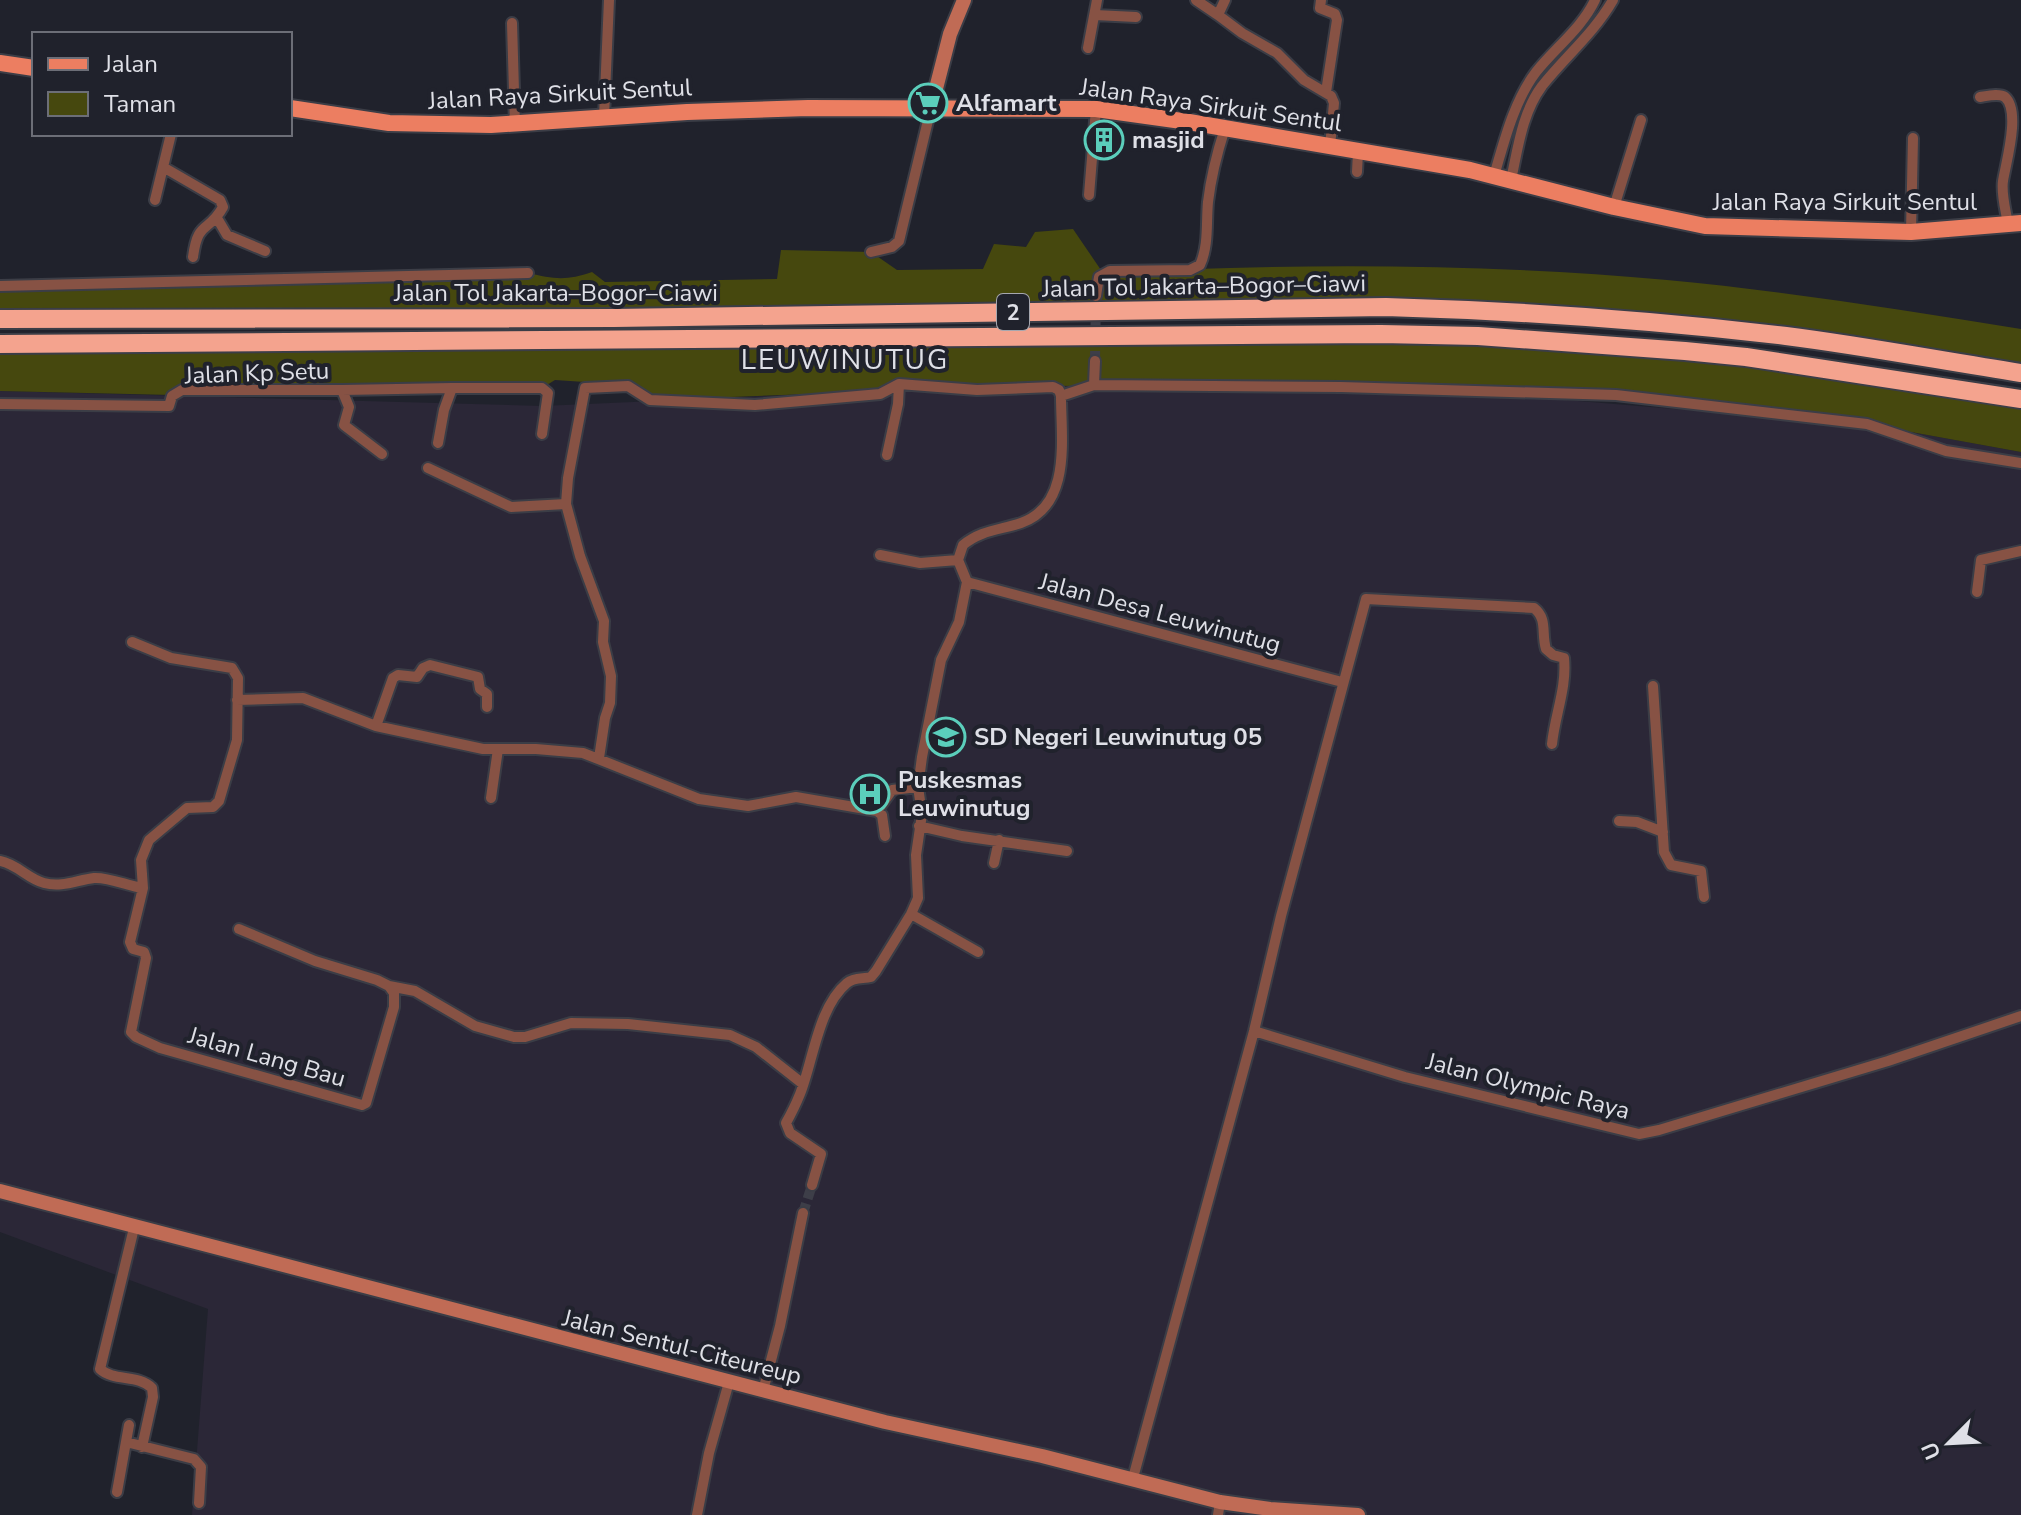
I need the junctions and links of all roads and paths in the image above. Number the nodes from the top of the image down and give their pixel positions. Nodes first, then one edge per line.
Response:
1 (609, 0) edge
2 (964, 0) edge
3 (1097, 0) edge
4 (1196, 0) edge
5 (1225, 0) edge
6 (1321, 0) edge
7 (1595, 0) edge
8 (1613, 0) edge
9 (1095, 15) junction
10 (1218, 15) junction
11 (1136, 17) dead end
12 (512, 23) dead end
13 (1088, 48) dead end
14 (1, 68) edge
15 (32, 68) edge
16 (1326, 92) junction
17 (1980, 97) dead end
18 (292, 108) edge
19 (931, 108) junction
20 (1096, 109) junction
21 (1514, 116) junction
22 (604, 117) junction
23 (1526, 120) junction
24 (1641, 120) dead end
25 (515, 125) junction
26 (1225, 128) junction
27 (171, 136) edge
28 (1913, 138) dead end
29 (1330, 147) junction
30 (1358, 152) junction
31 (163, 167) junction
32 (1357, 172) dead end
33 (1503, 178) junction
34 (1089, 195) dead end
35 (155, 200) dead end
36 (1614, 207) junction
37 (217, 218) junction
38 (2014, 224) edge
39 (1911, 232) junction
40 (265, 251) dead end
41 (871, 252) dead end
42 (193, 257) dead end
43 (528, 273) dead end
44 (0, 286) edge
45 (1096, 296) tunnel mouth
46 (0, 319) edge
47 (0, 344) edge
48 (1095, 361) tunnel mouth
49 (2021, 373) edge
50 (899, 384) junction
51 (1094, 385) junction
52 (452, 388) junction
53 (342, 390) junction
54 (1061, 396) junction
55 (2021, 399) edge
56 (0, 404) edge
57 (542, 434) dead end
58 (438, 443) dead end
59 (382, 454) dead end
60 (887, 455) dead end
61 (2021, 463) edge
62 (428, 468) dead end
63 (566, 504) junction
64 (2021, 551) edge
65 (880, 555) dead end
66 (958, 560) junction
67 (967, 582) junction
68 (1977, 592) dead end
69 (132, 642) dead end
70 (1342, 682) junction
71 (1653, 686) dead end
72 (237, 700) junction
73 (487, 707) dead end
74 (376, 726) junction
75 (1552, 744) dead end
76 (498, 749) junction
77 (599, 758) junction
78 (918, 787) junction
79 (491, 798) dead end
80 (879, 813) junction
81 (1619, 821) dead end
82 (919, 826) junction
83 (1663, 832) junction
84 (885, 836) dead end
85 (999, 840) junction
86 (1067, 851) dead end
87 (0, 861) edge
88 (994, 863) dead end
89 (143, 888) junction
90 (1704, 897) dead end
91 (911, 914) junction
92 (239, 929) dead end
93 (978, 952) dead end
94 (389, 986) junction
95 (2021, 1016) edge
96 (1254, 1031) junction
97 (803, 1084) junction
98 (812, 1185) tunnel mouth
99 (0, 1191) edge
100 (803, 1213) tunnel mouth
101 (134, 1228) junction
102 (729, 1382) junction
103 (763, 1391) junction
104 (129, 1425) dead end
105 (126, 1442) junction
106 (142, 1447) junction
107 (1133, 1478) junction
108 (117, 1492) dead end
109 (199, 1503) dead end
110 (1219, 1508) edge
111 (697, 1515) edge
112 (1358, 1515) edge

1 - 22 street
2 - 19 street
3 - 9 street
4 - 10 street
5 - 10 street
6 - 16 street
7 - 21 street
8 - 23 street
9 - 11 street
9 - 13 street
10 - 16 street
12 - 25 street
14 - 15 main road
16 - 29 street
17 - 38 street
18 - 25 main road, Jalan Raya Sirkuit Sentul
19 - 20 main road, Jalan Raya Sirkuit Sentul
19 - 22 main road, Jalan Raya Sirkuit Sentul
19 - 41 street
20 - 26 main road, Jalan Raya Sirkuit Sentul
20 - 34 street
21 - 23 street
21 - 33 street
22 - 25 main road, Jalan Raya Sirkuit Sentul
23 - 33 street
24 - 36 street
26 - 29 main road, Jalan Raya Sirkuit Sentul
26 - 45 street
27 - 31 street
28 - 39 street
29 - 30 main road, Jalan Raya Sirkuit Sentul
30 - 32 street
30 - 33 main road, Jalan Raya Sirkuit Sentul
31 - 35 street
31 - 37 street
33 - 36 main road, Jalan Raya Sirkuit Sentul
36 - 39 main road, Jalan Raya Sirkuit Sentul
37 - 40 street
37 - 42 street
38 - 39 main road, Jalan Raya Sirkuit Sentul
43 - 44 street
46 - 49 highway, Jalan Tol Jakarta–Bogor–Ciawi / 2
47 - 55 highway, Jalan Tol Jakarta–Bogor–Ciawi / 2
48 - 51 street
50 - 54 street
50 - 60 street
50 - 63 street
51 - 54 street
51 - 61 street
52 - 53 street
52 - 57 street
52 - 58 street
53 - 56 street, Jalan Kp Setu
53 - 59 street, Jalan Kp Setu
54 - 66 street
62 - 63 street
63 - 77 street
64 - 68 street
65 - 66 street
66 - 67 street
67 - 70 street, Jalan Desa Leuwinutug
67 - 78 street
69 - 72 street
70 - 75 street
70 - 96 street
71 - 83 street
72 - 74 street
72 - 89 street
73 - 74 street
74 - 76 street
76 - 77 street
76 - 79 street
77 - 80 street
78 - 80 street
78 - 82 street
80 - 84 street
81 - 83 street
82 - 85 street
82 - 91 street
83 - 90 street
85 - 86 street
85 - 88 street
87 - 89 street
89 - 94 street, Jalan Lang Bau
91 - 93 street
91 - 97 street
92 - 94 street
94 - 97 street
95 - 96 street, Jalan Olympic Raya
96 - 107 street
97 - 98 street
99 - 101 street, Jalan Sentul-Citeureup
100 - 103 street
101 - 102 street, Jalan Sentul-Citeureup
101 - 106 street
102 - 103 street, Jalan Sentul-Citeureup
102 - 111 street
103 - 107 street, Jalan Sentul-Citeureup
104 - 105 street
105 - 106 street
105 - 108 street
106 - 109 street
107 - 110 street, Jalan Sentul-Citeureup
110 - 112 street, Jalan Sentul-Citeureup

